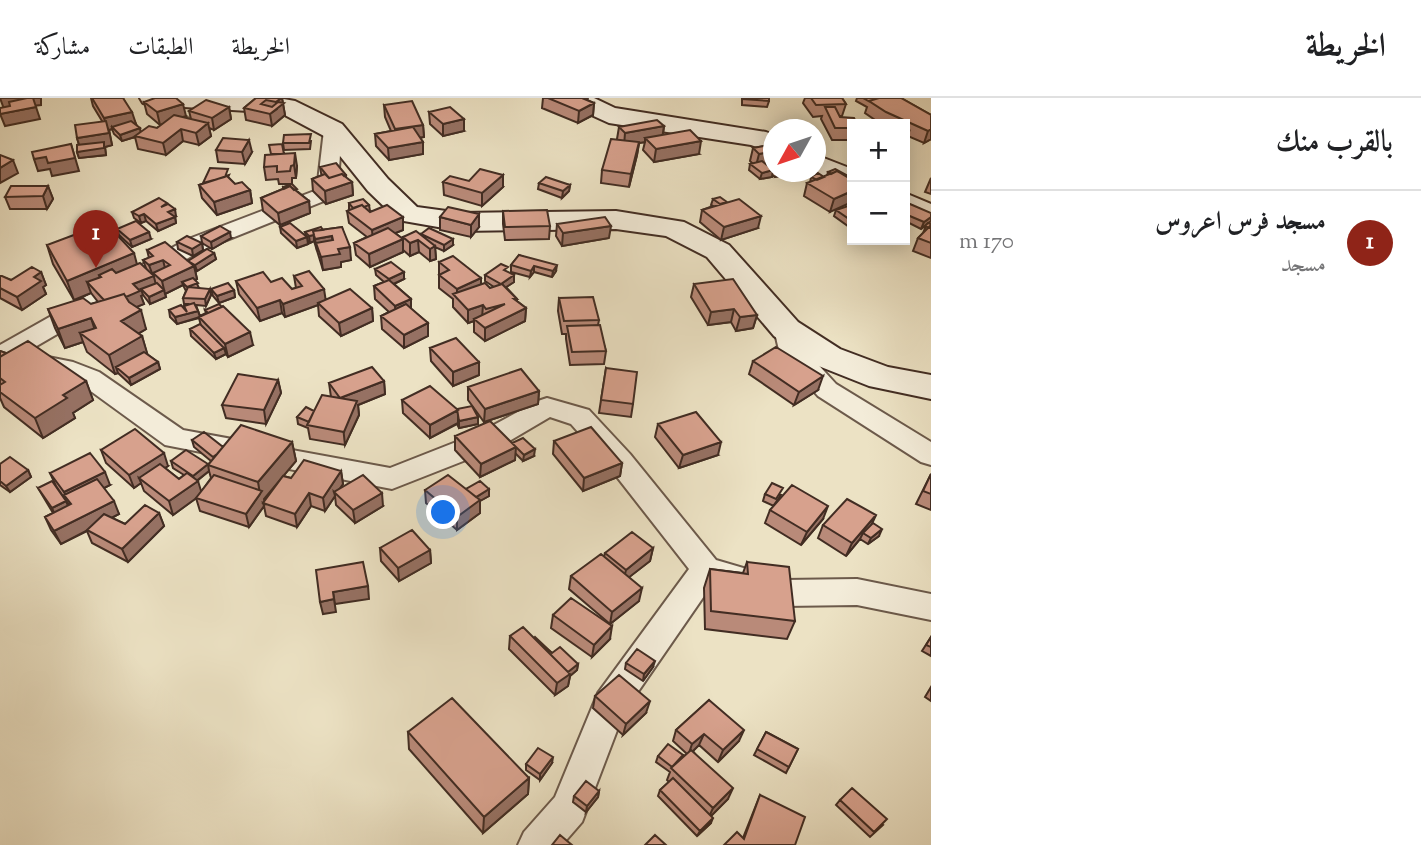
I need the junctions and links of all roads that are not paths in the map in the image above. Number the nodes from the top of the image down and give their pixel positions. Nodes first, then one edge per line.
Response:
1 (152, 98) edge
2 (574, 98) edge
3 (333, 130) junction
4 (763, 140) edge
5 (826, 167) edge
6 (847, 176) edge
7 (786, 329) junction
8 (1, 356) edge
9 (931, 387) edge
10 (931, 455) edge
11 (706, 569) junction
12 (931, 607) edge
13 (537, 845) edge

1 - 3 street
2 - 4 street
3 - 7 street
3 - 8 street
5 - 6 street
7 - 9 street
7 - 10 street
8 - 11 street
11 - 12 street
11 - 13 street

